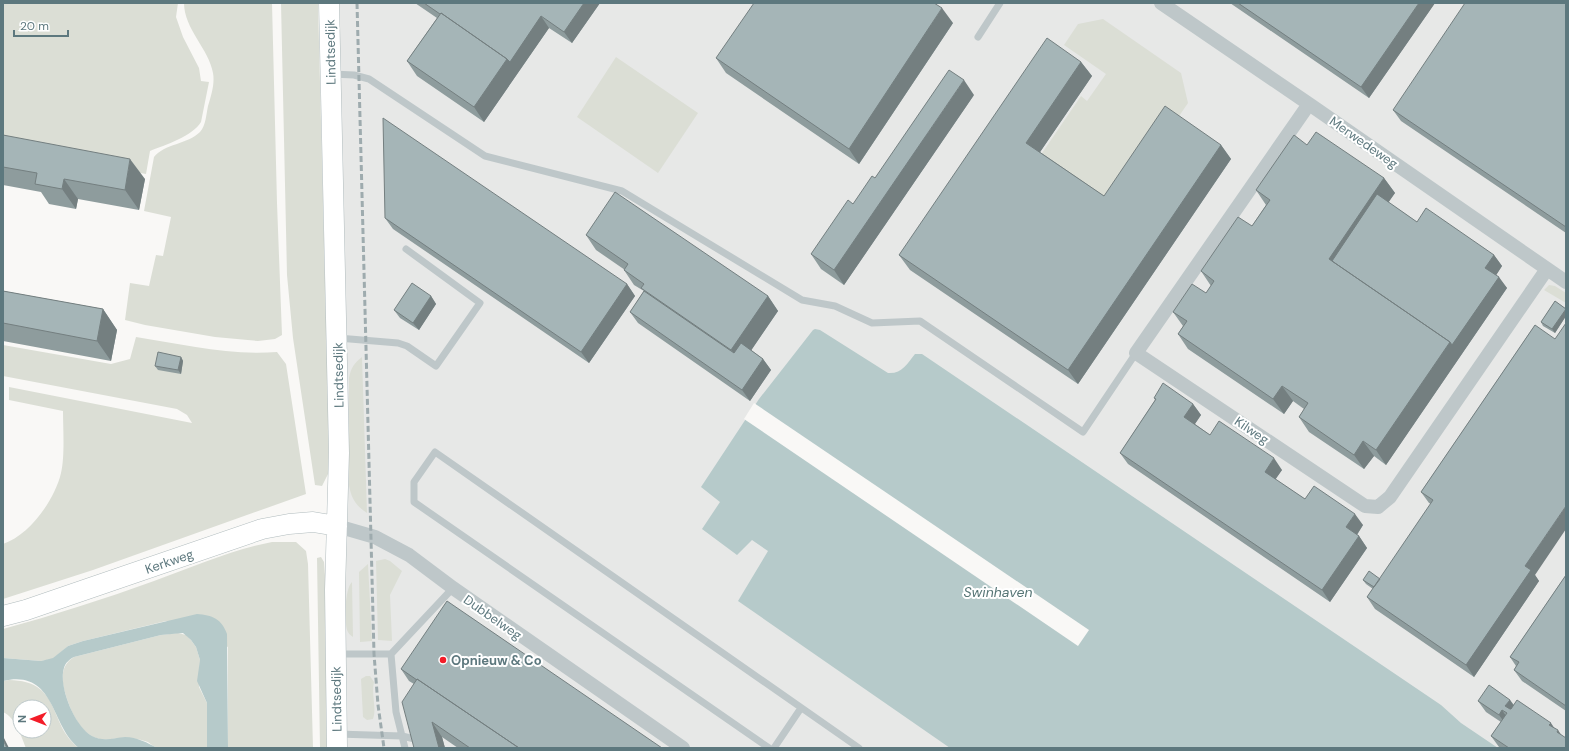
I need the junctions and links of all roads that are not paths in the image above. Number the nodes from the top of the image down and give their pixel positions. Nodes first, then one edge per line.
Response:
1 (329, 3) edge
2 (1000, 3) edge
3 (1161, 3) edge
4 (978, 36) dead end
5 (331, 74) junction
6 (1309, 104) junction
7 (406, 249) dead end
8 (1547, 269) junction
9 (1566, 282) edge
10 (338, 338) junction
11 (1136, 353) junction
12 (337, 526) junction
13 (453, 588) junction
14 (3, 616) edge
15 (336, 654) junction
16 (391, 654) junction
17 (801, 708) junction
18 (402, 736) junction
19 (419, 740) edge
20 (337, 741) edge
21 (405, 748) edge
22 (683, 748) edge
23 (769, 748) edge
24 (774, 748) edge
25 (859, 748) edge

1 - 5 main road, Lindtsedijk
2 - 4 lane
3 - 6 street, Merwedeweg
5 - 10 main road, Lindtsedijk
5 - 11 lane
6 - 8 street, Merwedeweg
6 - 11 street
7 - 10 lane
8 - 9 street, Merwedeweg
8 - 11 street, Kilweg
10 - 12 main road, Lindtsedijk
12 - 13 street, Dubbelweg
12 - 14 main road, Kerkweg
12 - 15 main road, Lindtsedijk
13 - 16 lane
13 - 22 street, Dubbelweg
15 - 16 lane
15 - 20 main road, Lindtsedijk
16 - 18 lane
17 - 23 lane
17 - 24 lane
17 - 25 lane
18 - 19 lane
18 - 20 lane
18 - 21 lane

